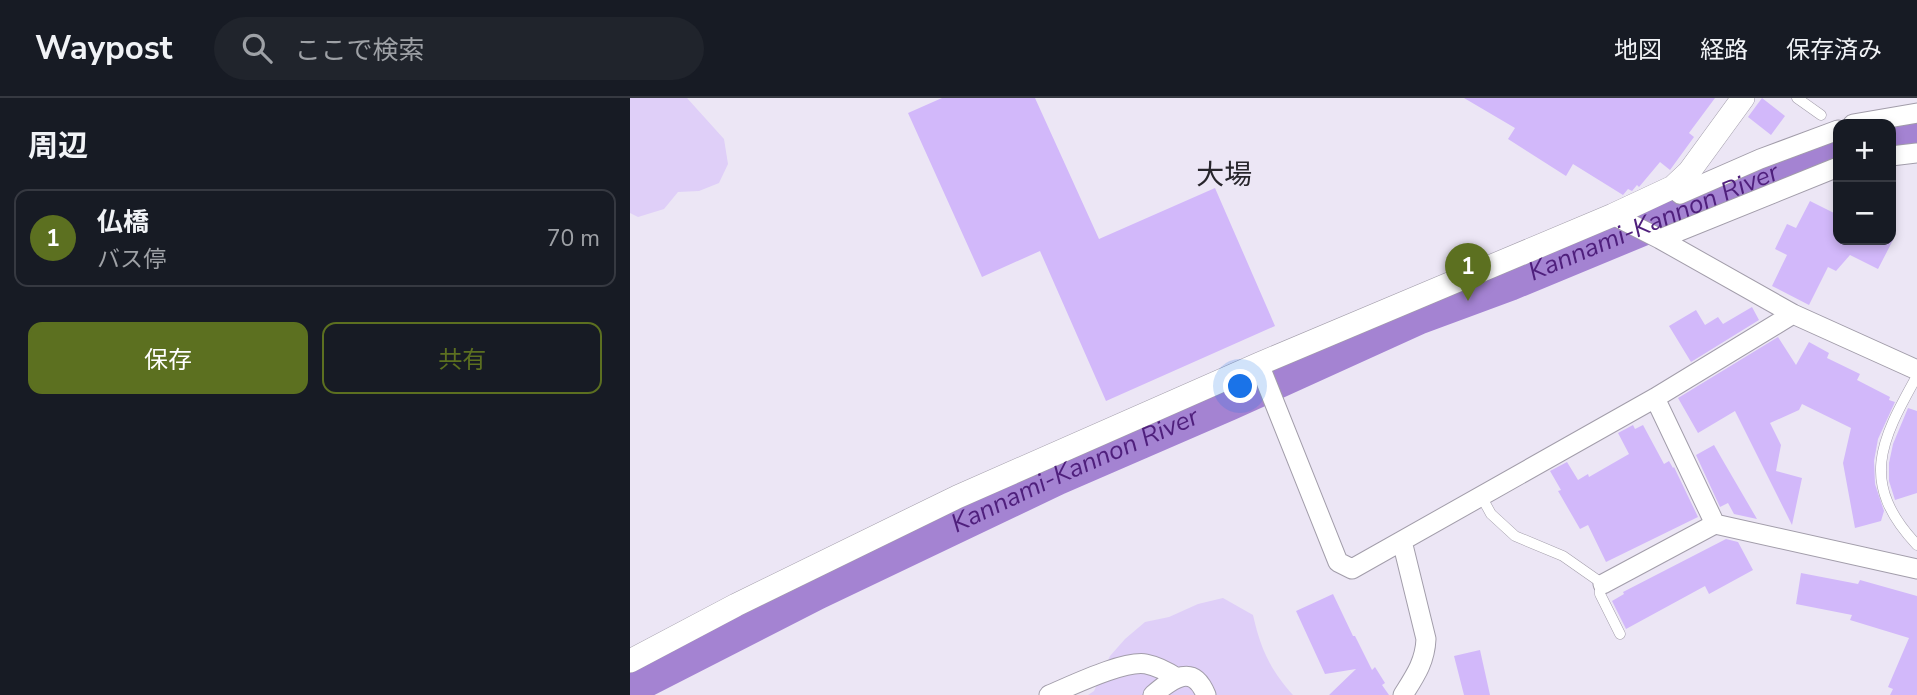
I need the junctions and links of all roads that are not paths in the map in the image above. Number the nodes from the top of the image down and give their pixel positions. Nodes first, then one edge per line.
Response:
1 (1743, 98) edge
2 (1797, 98) edge
3 (1917, 113) edge
4 (1821, 115) dead end
5 (1882, 119) edge
6 (1833, 132) edge
7 (1917, 153) edge
8 (1896, 155) edge
9 (1833, 169) edge
10 (1673, 187) junction
11 (1613, 215) junction
12 (1660, 239) junction
13 (1793, 314) junction
14 (1259, 364) junction
15 (1917, 370) edge
16 (1917, 376) edge
17 (1655, 398) junction
18 (1480, 496) junction
19 (1715, 524) junction
20 (1402, 541) junction
21 (1917, 545) edge
22 (1917, 569) edge
23 (1603, 584) junction
24 (1620, 634) dead end
25 (630, 661) edge
26 (1177, 677) junction
27 (1049, 695) edge
28 (1153, 695) edge
29 (1206, 695) edge
30 (1403, 695) edge

1 - 10 street
2 - 4 lane
3 - 5 street
6 - 10 street
7 - 8 street
9 - 12 street
10 - 11 street
11 - 12 street
11 - 14 street
12 - 13 street
13 - 15 street
13 - 17 street
14 - 20 street
14 - 25 street
16 - 21 lane
17 - 18 street
17 - 19 street
18 - 20 street
18 - 23 lane
19 - 22 street
19 - 23 street
20 - 30 street
23 - 24 lane
26 - 27 street
26 - 28 street
26 - 29 street

